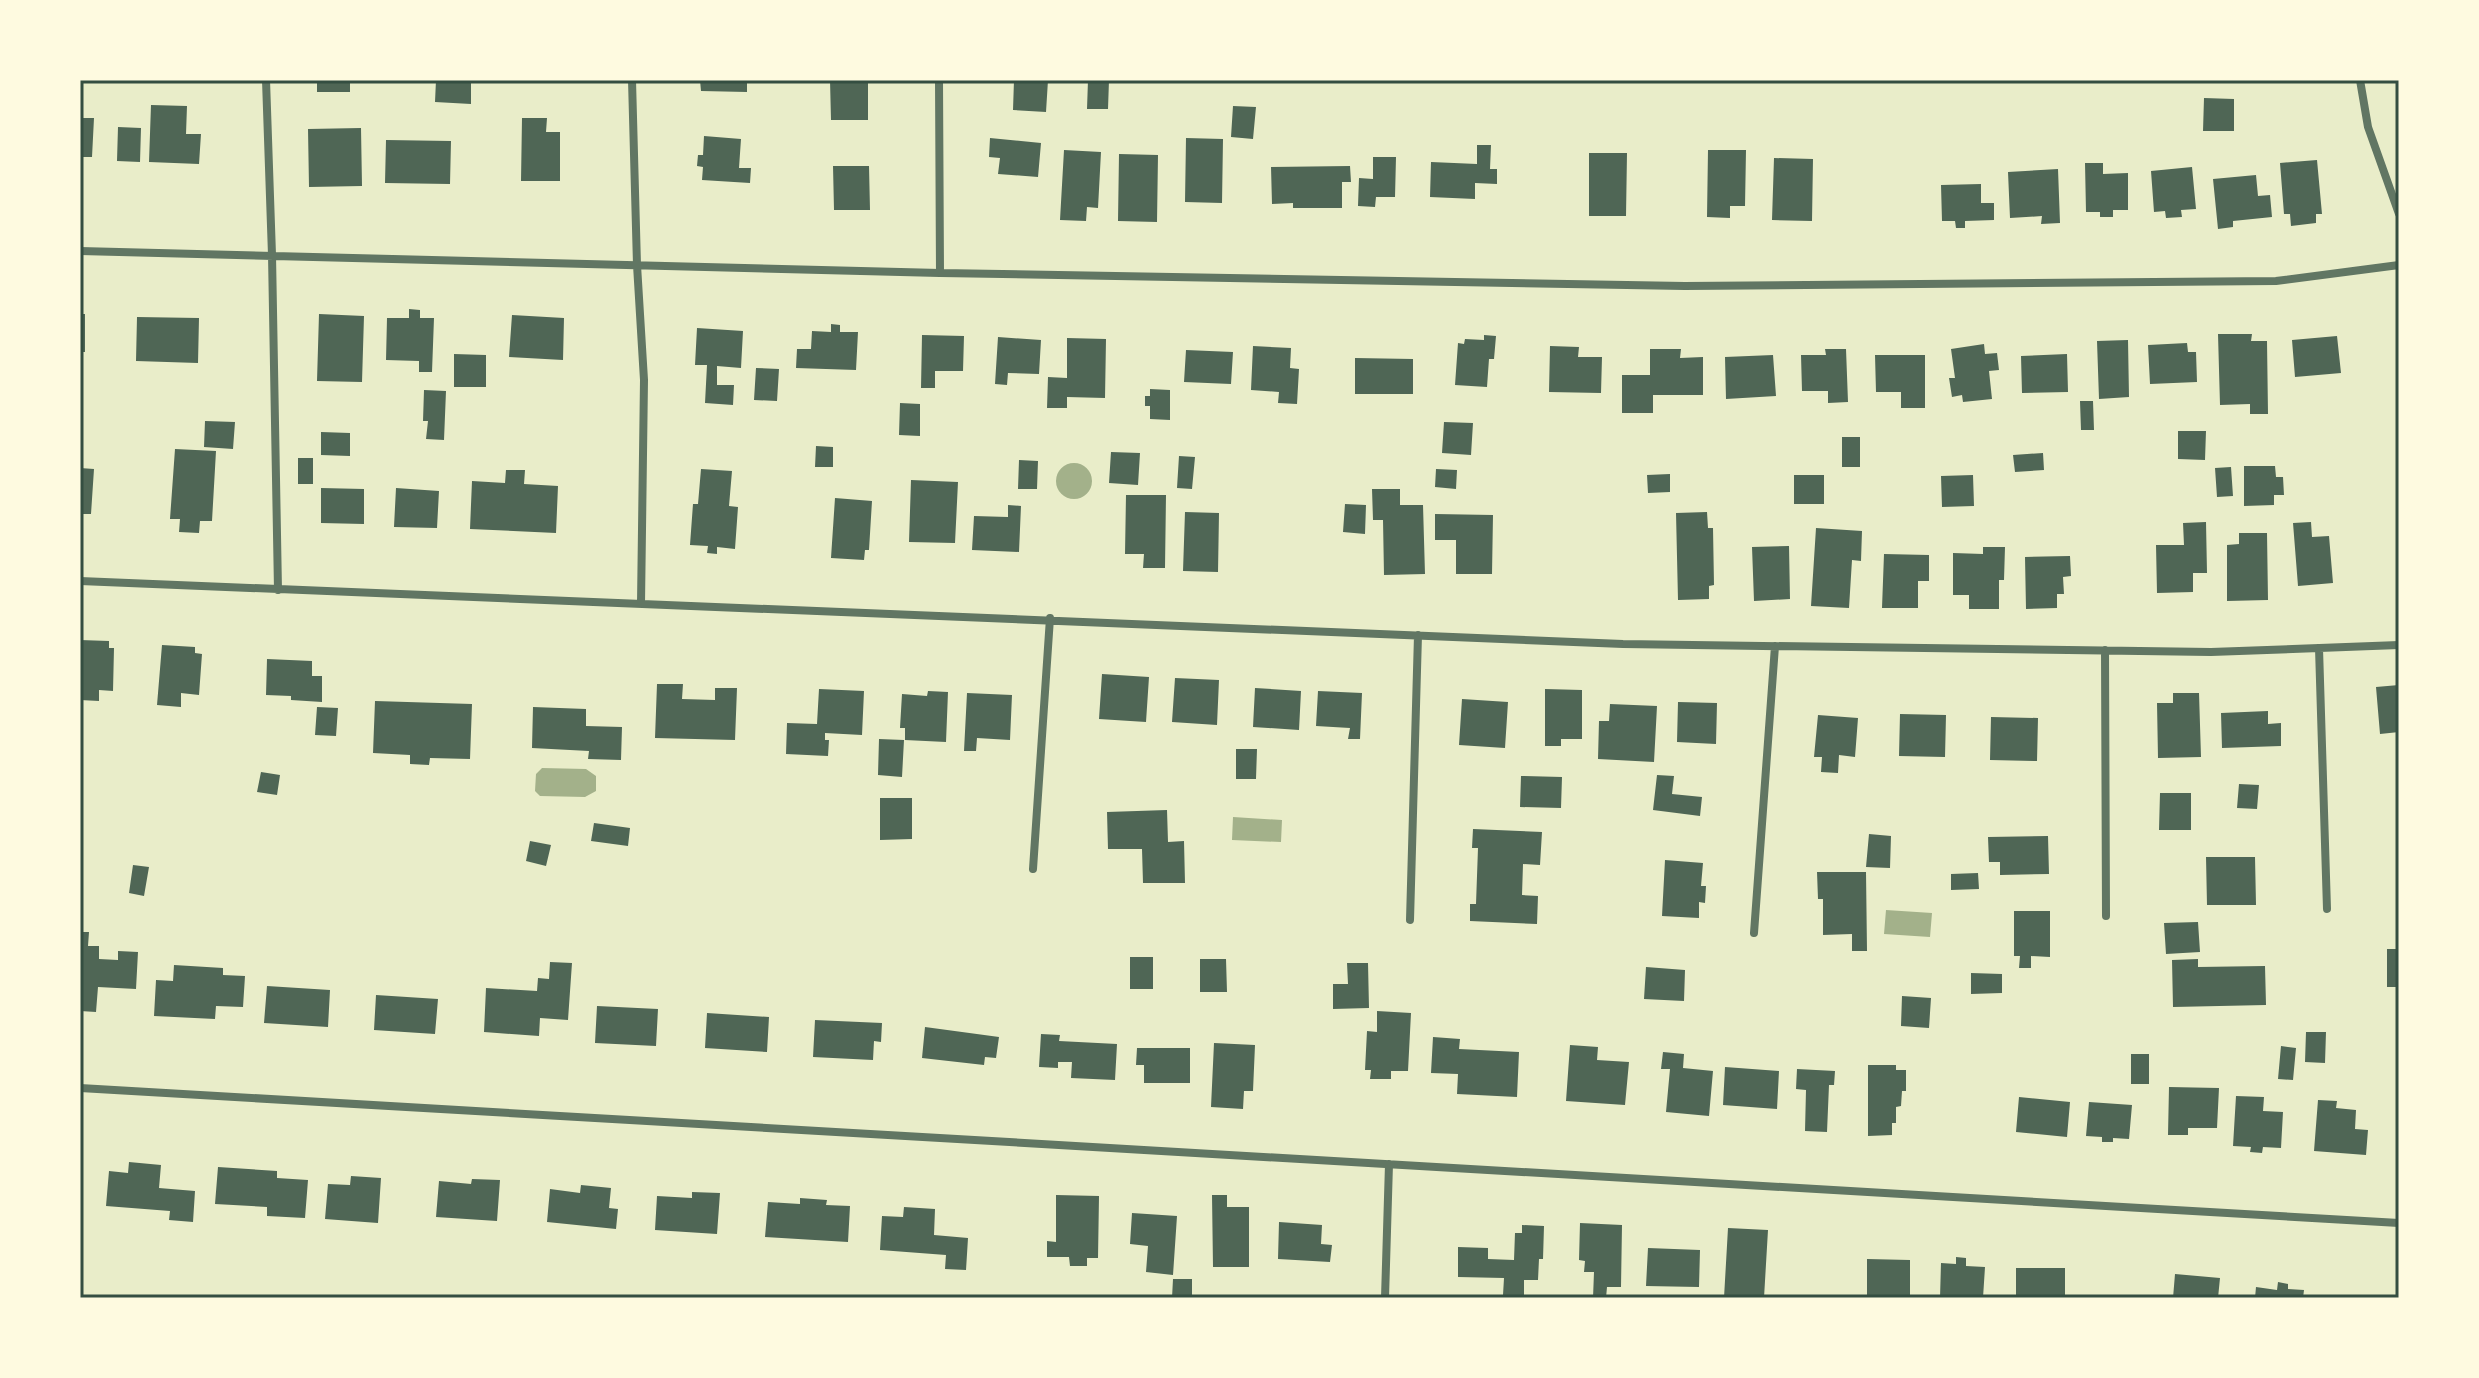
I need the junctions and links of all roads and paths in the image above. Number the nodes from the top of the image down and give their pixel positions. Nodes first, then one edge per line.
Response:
1 (266, 80) edge
2 (632, 80) edge
3 (939, 80) edge
4 (2360, 80) edge
5 (2399, 214) edge
6 (80, 251) edge
7 (272, 255) junction
8 (637, 265) junction
9 (2399, 265) edge
10 (940, 273) junction
11 (80, 581) edge
12 (278, 590) junction
13 (641, 604) junction
14 (1050, 618) junction
15 (1418, 635) junction
16 (2399, 645) edge
17 (1775, 646) junction
18 (2319, 648) junction
19 (2105, 650) junction
20 (1033, 869) dead end
21 (2327, 909) dead end
22 (2106, 916) dead end
23 (1410, 920) dead end
24 (1754, 933) dead end
25 (80, 1088) edge
26 (1389, 1164) junction
27 (2399, 1223) edge
28 (1385, 1298) edge

1 - 7 street
2 - 8 street
3 - 10 street
4 - 5 street
6 - 7 street
7 - 8 street
7 - 12 street
8 - 10 street
8 - 13 street
9 - 10 street
11 - 12 street
12 - 13 street
13 - 14 street
14 - 15 street
14 - 20 street
15 - 17 street
15 - 23 street
16 - 18 street
17 - 19 street
17 - 24 street
18 - 19 street
18 - 21 street
19 - 22 street
25 - 26 street
26 - 27 street
26 - 28 street

